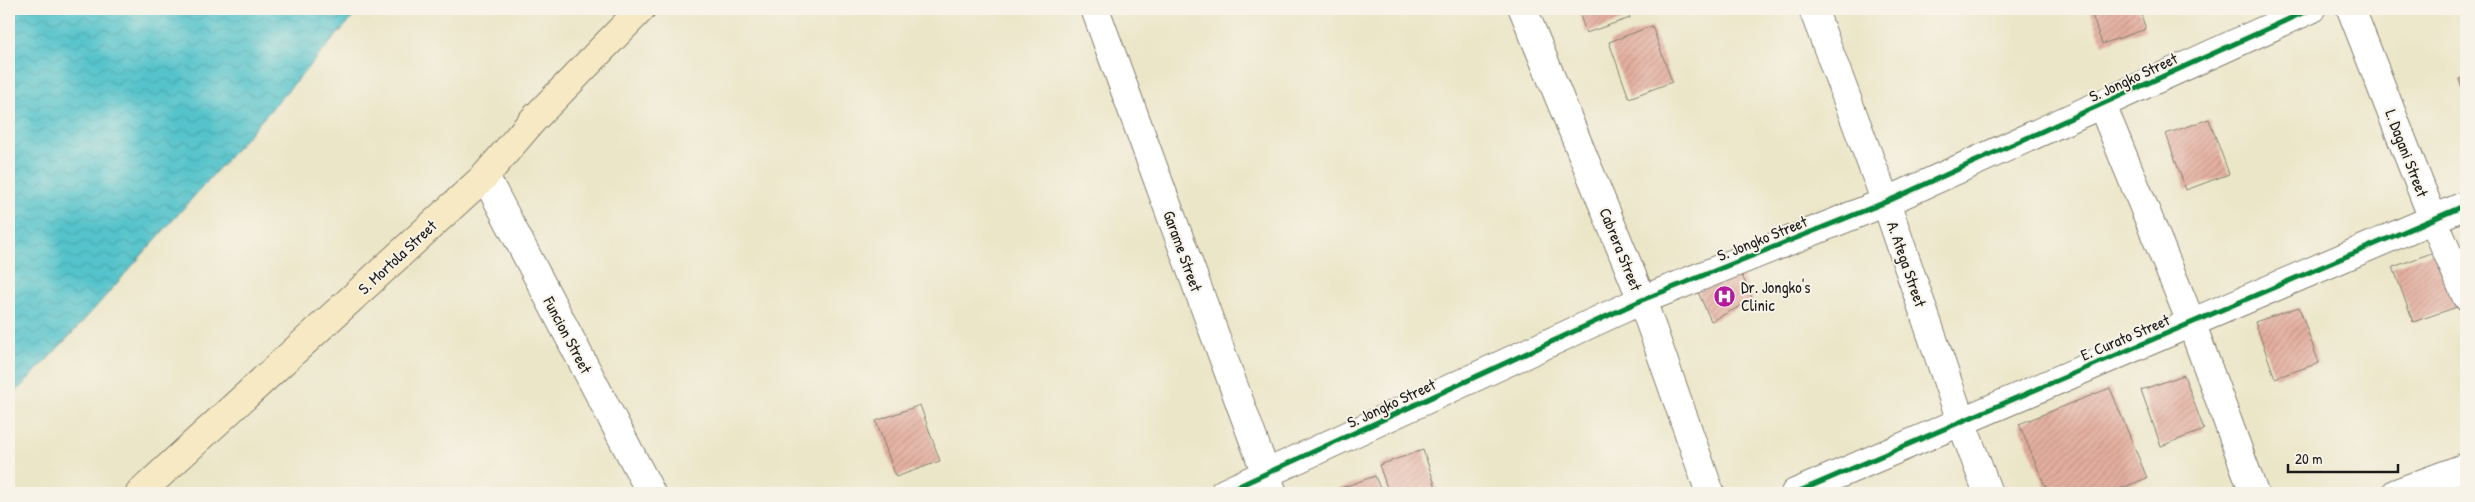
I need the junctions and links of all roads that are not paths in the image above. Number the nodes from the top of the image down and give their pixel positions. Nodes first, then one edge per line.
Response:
1 (641, 9) edge
2 (1094, 9) edge
3 (1523, 9) edge
4 (1813, 9) edge
5 (2311, 9) edge
6 (2351, 9) edge
7 (2102, 105) junction
8 (485, 176) junction
9 (1886, 202) junction
10 (2466, 205) edge
11 (2433, 219) junction
12 (2466, 296) edge
13 (1642, 300) junction
14 (2191, 322) junction
15 (1961, 421) junction
16 (2466, 467) edge
17 (1269, 484) edge
18 (140, 493) edge
19 (651, 493) edge
20 (1224, 493) edge
21 (1710, 493) edge
22 (1795, 493) edge
23 (1988, 493) edge
24 (2254, 493) edge
25 (2396, 493) edge

1 - 8 street, S. Mortola Street
2 - 17 street, Garame Street
3 - 13 street, Cabrera Street
4 - 9 street, A. Atega Street
5 - 7 street, S. Jongko Street
6 - 11 street, L. Dagani Street
7 - 9 street, S. Jongko Street
7 - 14 street
8 - 18 street, S. Mortola Street
8 - 19 street, Funcion Street
9 - 13 street, S. Jongko Street
9 - 15 street, A. Atega Street
10 - 11 street, E. Curato Street
11 - 12 street, L. Dagani Street
11 - 14 street, E. Curato Street
13 - 17 street, S. Jongko Street
13 - 21 street, Cabrera Street
14 - 15 street, E. Curato Street
14 - 24 street
15 - 22 street, E. Curato Street
15 - 23 street, A. Atega Street
16 - 25 street
17 - 20 street, S. Jongko Street

